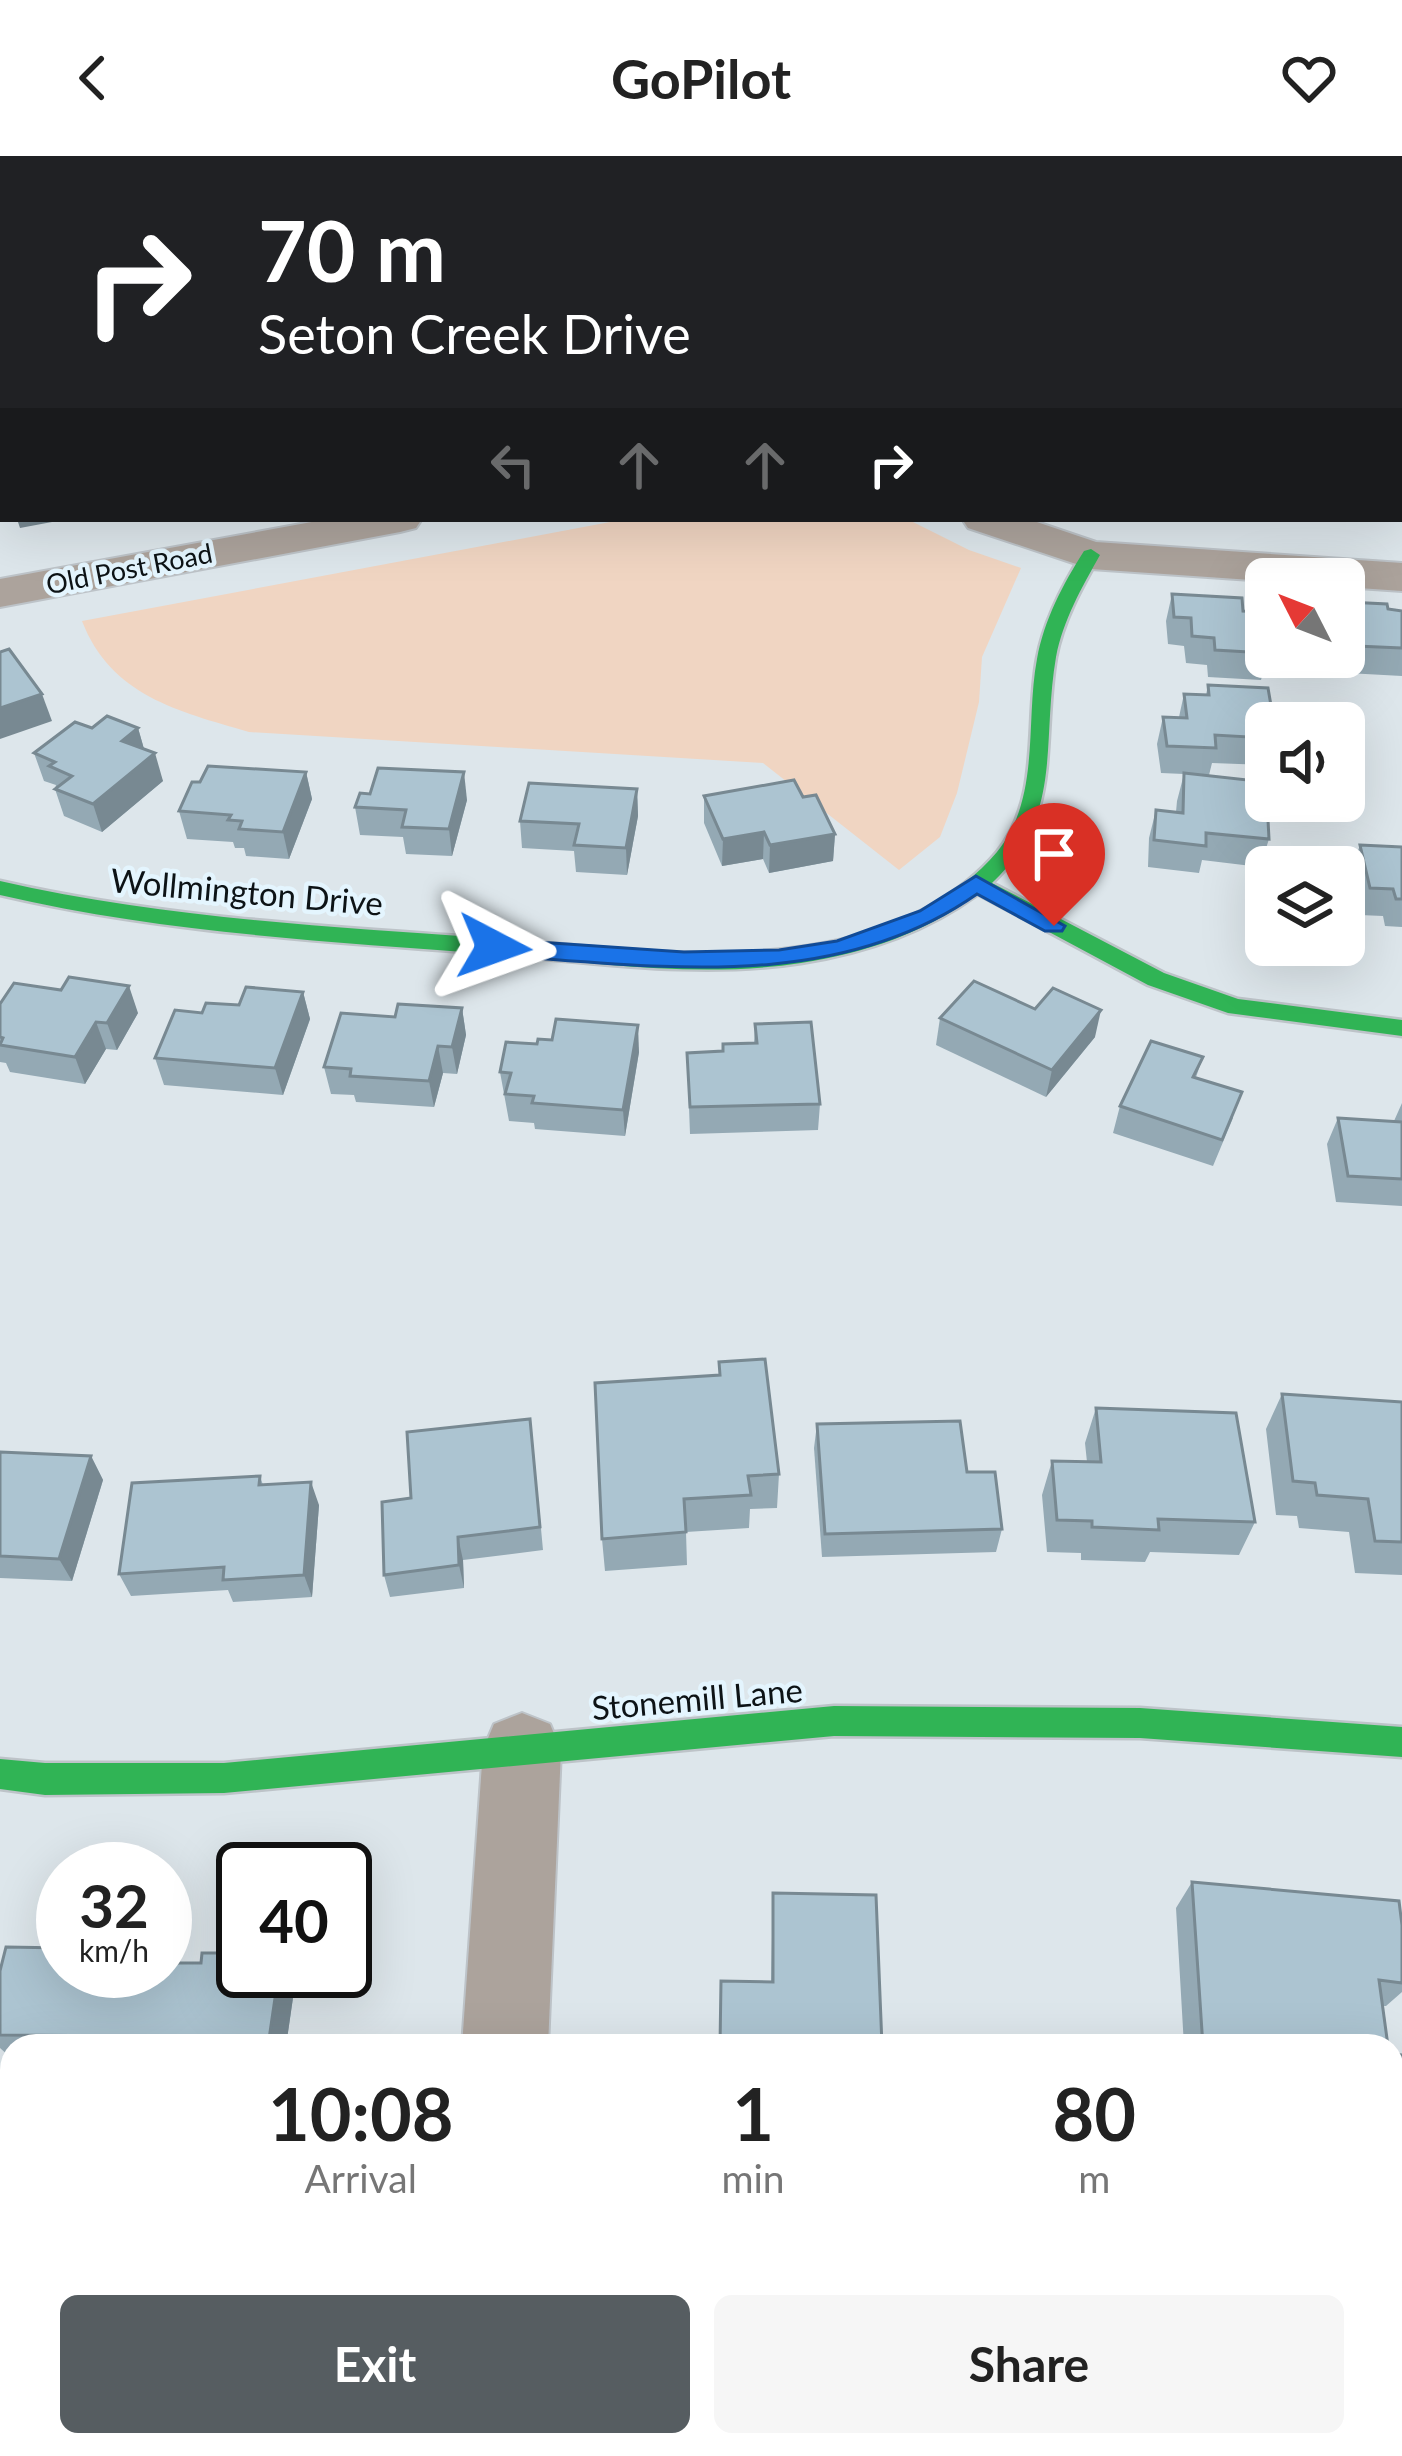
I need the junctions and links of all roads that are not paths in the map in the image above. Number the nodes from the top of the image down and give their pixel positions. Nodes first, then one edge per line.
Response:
1 (365, 522) edge
2 (993, 522) edge
3 (212, 535) edge
4 (1091, 555) junction
5 (1402, 577) edge
6 (0, 593) edge
7 (976, 884) junction
8 (0, 888) edge
9 (1402, 1028) edge
10 (1402, 1742) edge
11 (522, 1750) junction
12 (0, 1774) edge
13 (507, 2034) edge

1 - 3 street, Old Post Road
2 - 4 street
3 - 6 street, Old Post Road
4 - 5 street
4 - 7 street, Wollmington Drive
7 - 8 street, Wollmington Drive
7 - 9 street
10 - 11 street, Stonemill Lane
11 - 12 street, Stonemill Lane
11 - 13 street

